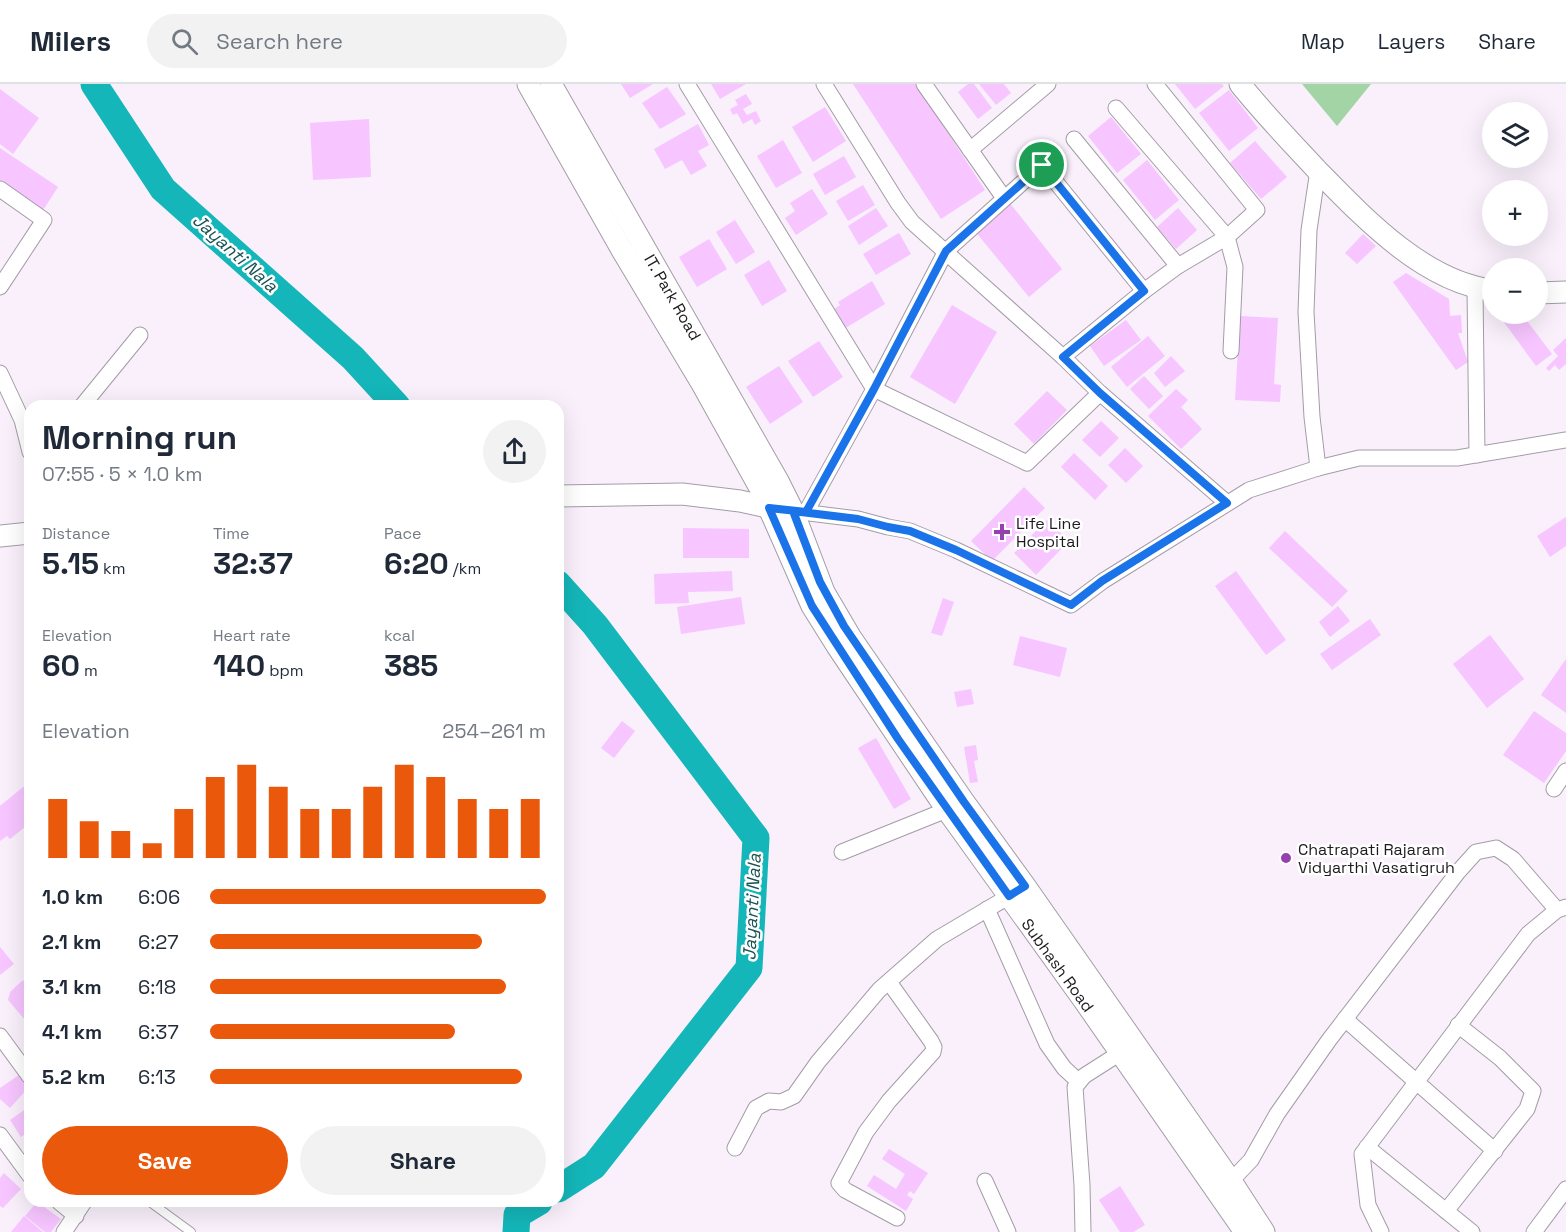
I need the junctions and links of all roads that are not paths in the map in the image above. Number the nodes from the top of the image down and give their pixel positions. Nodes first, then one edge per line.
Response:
1 (528, 84) edge
2 (551, 84) edge
3 (687, 84) edge
4 (824, 84) edge
5 (924, 84) edge
6 (1048, 84) edge
7 (1155, 84) edge
8 (1240, 84) edge
9 (1116, 108) dead end
10 (1074, 139) dead end
11 (970, 150) junction
12 (1318, 170) junction
13 (0, 189) edge
14 (1004, 198) junction
15 (1227, 237) junction
16 (946, 251) junction
17 (1178, 266) junction
18 (0, 287) edge
19 (1482, 288) edge
20 (1144, 291) junction
21 (1566, 292) edge
22 (1548, 293) edge
23 (1483, 324) edge
24 (140, 336) dead end
25 (1231, 351) dead end
26 (1063, 357) junction
27 (0, 373) edge
28 (874, 389) junction
29 (1100, 393) junction
30 (87, 400) edge
31 (24, 427) edge
32 (1566, 440) edge
33 (1477, 455) junction
34 (1318, 468) junction
35 (564, 496) edge
36 (1227, 503) junction
37 (769, 508) junction
38 (799, 511) junction
39 (24, 534) edge
40 (0, 536) edge
41 (1566, 771) edge
42 (1554, 789) dead end
43 (955, 806) junction
44 (842, 852) dead end
45 (1017, 891) junction
46 (1561, 908) edge
47 (987, 909) junction
48 (889, 982) junction
49 (1345, 1019) junction
50 (1458, 1025) junction
51 (0, 1036) edge
52 (1131, 1059) junction
53 (24, 1069) edge
54 (1078, 1082) junction
55 (1417, 1082) junction
56 (2, 1145) edge
57 (1367, 1147) junction
58 (735, 1148) dead end
59 (1495, 1151) junction
60 (24, 1169) edge
61 (985, 1181) dead end
62 (1231, 1181) junction
63 (1566, 1189) edge
64 (65, 1207) edge
65 (81, 1207) edge
66 (157, 1207) edge
67 (1446, 1211) junction
68 (1559, 1211) edge
69 (76, 1216) junction
70 (897, 1218) dead end
71 (1256, 1230) edge
72 (64, 1232) edge
73 (191, 1232) edge
74 (1008, 1232) edge
75 (1083, 1232) edge
76 (1381, 1232) edge
77 (1472, 1232) edge
78 (1534, 1232) edge

1 - 37 main road, IT. Park Road
2 - 38 main road, IT. Park Road
3 - 28 street
4 - 16 street
5 - 11 street
6 - 11 street
7 - 15 street
8 - 12 main road
9 - 15 street
10 - 17 street
11 - 14 street
12 - 19 main road
12 - 34 street
13 - 18 street
14 - 16 street
14 - 20 street
15 - 17 street
15 - 25 street
16 - 26 street
16 - 28 street
17 - 20 street
20 - 26 street
21 - 22 main road
23 - 33 street
24 - 30 street
26 - 29 street
27 - 31 street
28 - 29 street
28 - 38 street
29 - 36 street
32 - 33 street
33 - 34 street
34 - 36 street
35 - 37 main road
36 - 38 street
37 - 38 main road
37 - 43 main road, Subhash Road
38 - 43 main road, Subhash Road
39 - 40 main road
41 - 42 street
43 - 44 street
43 - 45 main road, Subhash Road
45 - 47 street
45 - 52 main road, Subhash Road
46 - 49 street
46 - 50 street
47 - 48 street
47 - 54 street
48 - 58 street
48 - 70 street
49 - 55 street
49 - 62 street
50 - 55 street
50 - 59 street
51 - 53 street
52 - 54 street
52 - 62 main road, Subhash Road
52 - 71 main road, Subhash Road
54 - 75 street
55 - 57 street
55 - 59 street
56 - 60 street
57 - 67 street
57 - 76 street
59 - 67 street
61 - 74 street
62 - 71 main road, Subhash Road
63 - 68 street
64 - 69 street
65 - 69 street
66 - 73 lane
67 - 77 street
68 - 78 street
69 - 72 street

